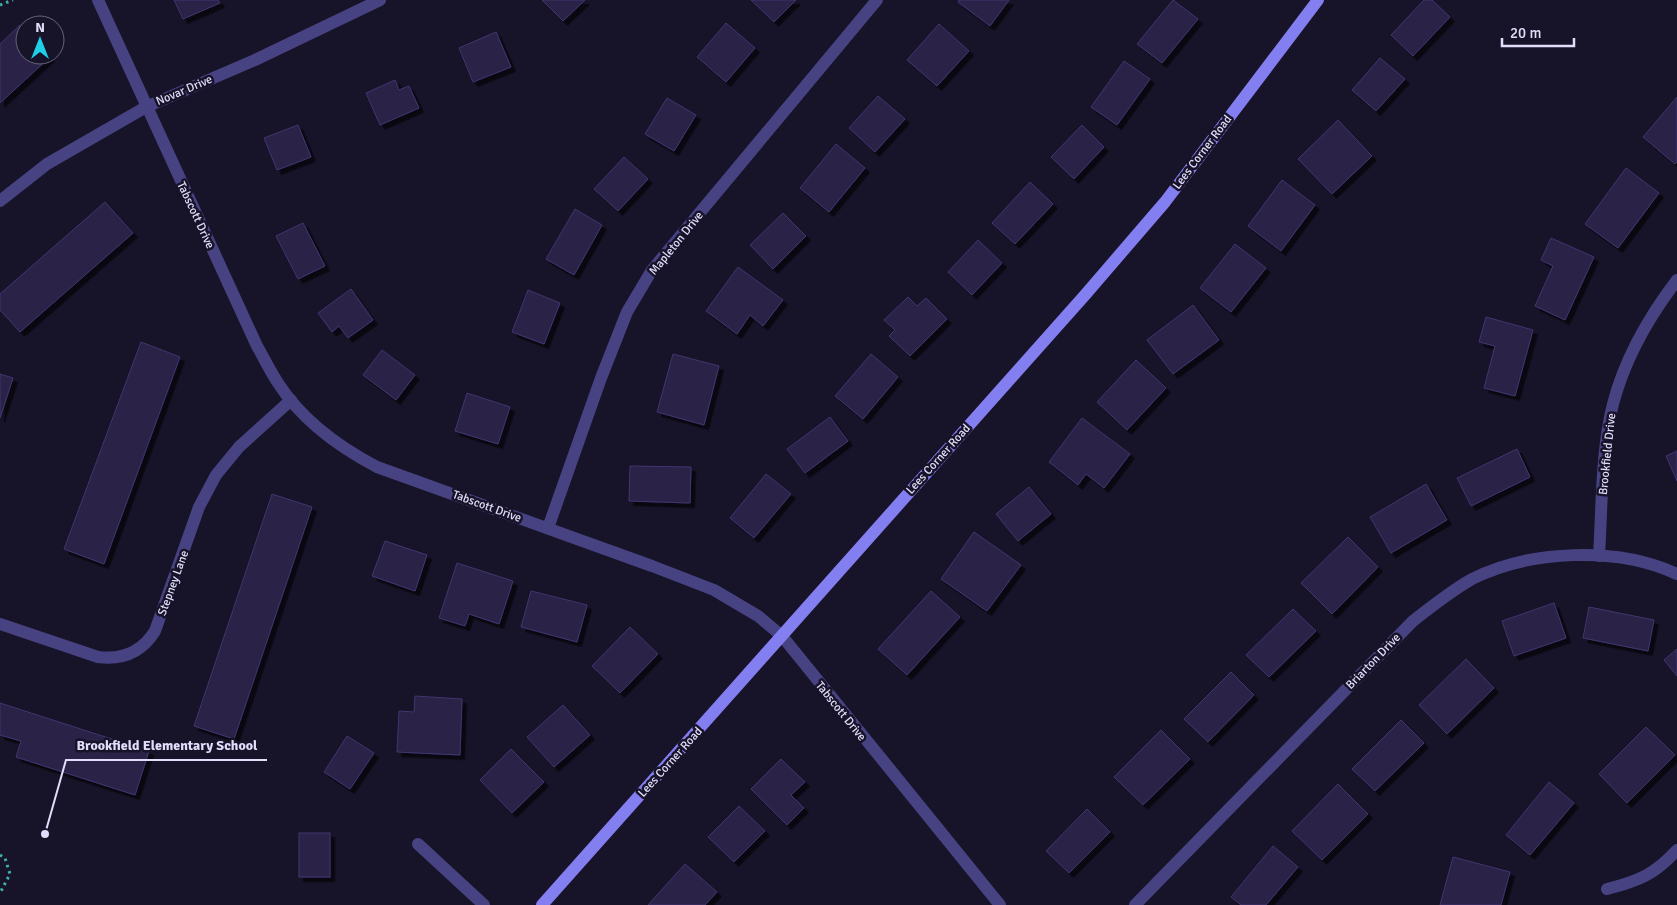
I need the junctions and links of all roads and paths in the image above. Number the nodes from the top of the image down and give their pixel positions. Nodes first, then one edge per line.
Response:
1 (13, 0) edge
2 (98, 0) edge
3 (380, 0) edge
4 (876, 0) edge
5 (1318, 0) edge
6 (0, 5) edge
7 (146, 107) junction
8 (0, 201) edge
9 (1677, 280) edge
10 (290, 400) junction
11 (548, 528) junction
12 (1599, 556) junction
13 (1677, 574) edge
14 (0, 624) edge
15 (782, 636) junction
16 (418, 844) dead end
17 (1677, 850) edge
18 (0, 855) edge
19 (1607, 889) dead end
20 (0, 894) edge
21 (484, 905) edge
22 (542, 905) edge
23 (1000, 905) edge
24 (1135, 905) edge

1 - 6 path
2 - 7 street, Tabscott Drive
3 - 7 street, Novar Drive
4 - 11 street, Mapleton Drive
5 - 15 street, Lees Corner Road
7 - 8 street, Novar Drive
7 - 10 street, Tabscott Drive
9 - 12 street, Brookfield Drive
10 - 11 street, Tabscott Drive
10 - 14 street, Stepney Lane
11 - 15 street, Tabscott Drive
12 - 13 street, Briarton Drive
12 - 24 street, Briarton Drive
15 - 22 street, Lees Corner Road
15 - 23 street, Tabscott Drive
16 - 21 street
17 - 19 street
18 - 20 path

